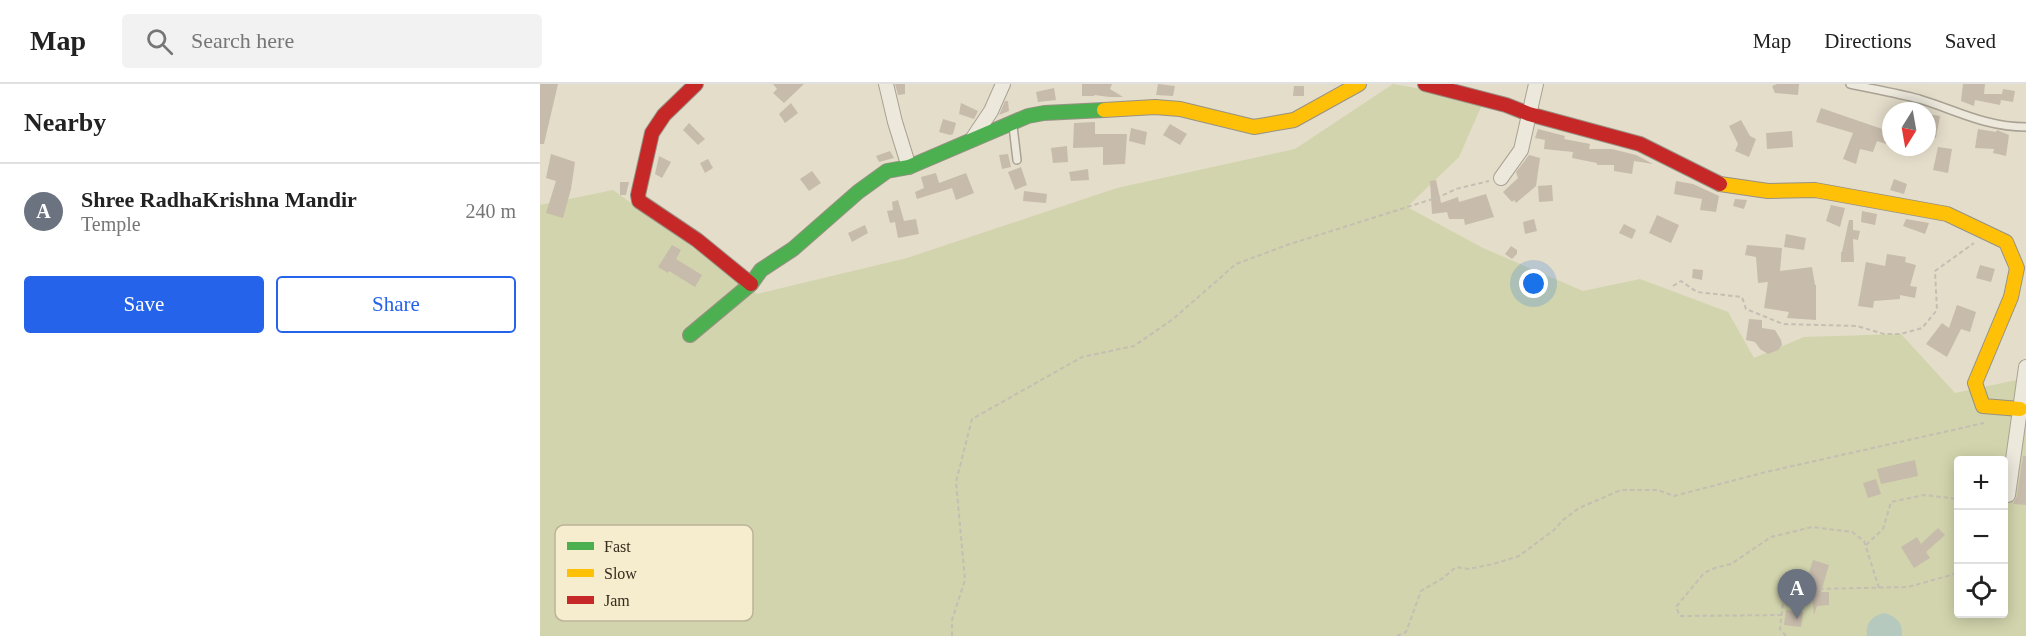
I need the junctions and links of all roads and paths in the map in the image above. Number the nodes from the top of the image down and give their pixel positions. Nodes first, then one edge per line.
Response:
1 (696, 84) edge
2 (886, 84) edge
3 (1002, 84) edge
4 (1359, 84) edge
5 (1536, 84) edge
6 (1850, 84) edge
7 (1435, 85) edge
8 (1529, 114) junction
9 (1012, 123) junction
10 (2026, 127) edge
11 (973, 138) junction
12 (1017, 160) dead end
13 (909, 167) junction
14 (1501, 178) joint
15 (1988, 233) junction
16 (751, 284) junction
17 (1673, 285) dead end
18 (690, 335) dead end
19 (2025, 376) edge
20 (2020, 409) junction
21 (1985, 423) dead end
22 (2008, 495) edge
23 (1954, 498) edge
24 (1866, 545) junction
25 (1954, 574) edge
26 (1879, 588) junction
27 (1782, 615) junction
28 (952, 636) edge
29 (1397, 636) edge
30 (1786, 636) edge

1 - 16 street
2 - 13 street
3 - 11 street
4 - 9 street
5 - 8 street
6 - 10 lane
7 - 8 street
8 - 14 street
8 - 15 street
9 - 11 street
9 - 12 lane
11 - 13 street
13 - 16 street
14 - 28 path
15 - 17 path
15 - 20 street
16 - 18 street
19 - 20 street
20 - 22 street
21 - 29 path
23 - 24 path
24 - 26 path
24 - 27 path
25 - 26 path
26 - 27 path
27 - 30 path

